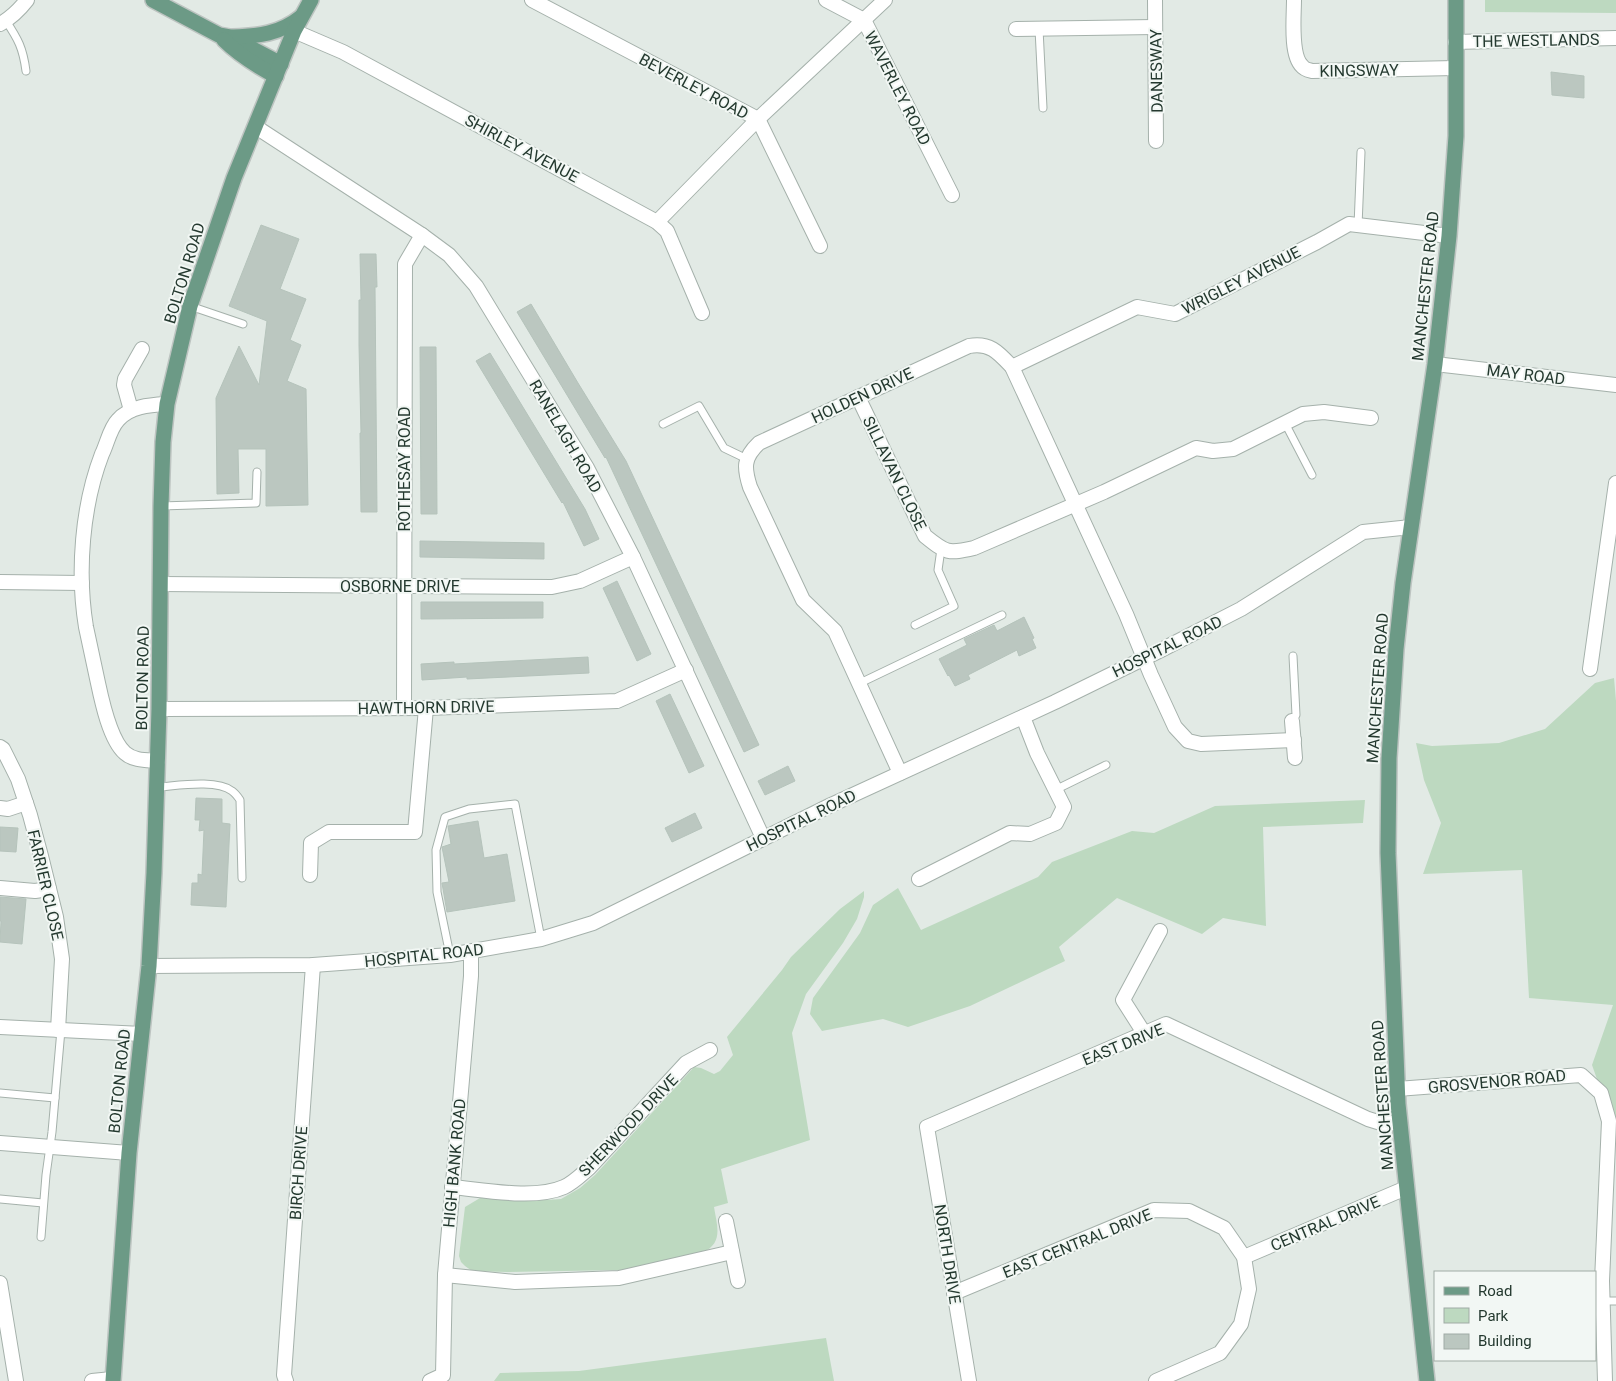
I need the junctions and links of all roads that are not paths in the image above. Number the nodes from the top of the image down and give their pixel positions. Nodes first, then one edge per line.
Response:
1 (27, 0) edge
2 (153, 0) edge
3 (311, 0) edge
4 (532, 0) edge
5 (826, 0) edge
6 (885, 0) edge
7 (1155, 0) edge
8 (1294, 0) edge
9 (1456, 0) edge
10 (302, 16) junction
11 (864, 20) junction
12 (3, 22) edge
13 (1155, 27) junction
14 (1016, 29) dead end
15 (1039, 29) junction
16 (294, 31) junction
17 (224, 36) junction
18 (1616, 38) edge
19 (1455, 42) junction
20 (1455, 68) junction
21 (278, 70) junction
22 (26, 71) dead end
23 (1043, 108) dead end
24 (758, 120) junction
25 (256, 127) junction
26 (1156, 141) dead end
27 (1362, 152) dead end
28 (952, 195) dead end
29 (656, 222) junction
30 (1358, 226) junction
31 (422, 235) junction
32 (1449, 236) junction
33 (820, 246) dead end
34 (190, 306) junction
35 (702, 312) dead end
36 (243, 324) dead end
37 (142, 349) dead end
38 (1435, 364) junction
39 (1012, 367) junction
40 (1616, 385) edge
41 (858, 397) junction
42 (167, 404) junction
43 (132, 410) junction
44 (1370, 418) dead end
45 (1285, 423) junction
46 (662, 424) dead end
47 (747, 459) junction
48 (257, 472) dead end
49 (1312, 475) dead end
50 (1616, 483) edge
51 (1074, 504) junction
52 (161, 506) junction
53 (1411, 527) junction
54 (941, 549) junction
55 (633, 557) junction
56 (0, 582) edge
57 (82, 583) junction
58 (161, 584) junction
59 (404, 586) junction
60 (1002, 615) dead end
61 (915, 624) dead end
62 (1293, 656) dead end
63 (1144, 658) junction
64 (1590, 669) dead end
65 (686, 670) junction
66 (858, 684) junction
67 (404, 708) junction
68 (426, 708) junction
69 (159, 709) junction
70 (1023, 717) junction
71 (1292, 721) joint
72 (1294, 740) junction
73 (0, 747) edge
74 (1295, 758) dead end
75 (158, 760) junction
76 (1106, 765) dead end
77 (900, 773) junction
78 (157, 787) junction
79 (1056, 790) junction
80 (26, 803) junction
81 (0, 808) edge
82 (763, 838) junction
83 (310, 876) dead end
84 (242, 878) dead end
85 (918, 879) dead end
86 (0, 888) edge
87 (49, 889) junction
88 (1160, 931) dead end
89 (541, 939) junction
90 (471, 952) junction
91 (450, 955) junction
92 (313, 965) junction
93 (149, 966) junction
94 (0, 1027) edge
95 (60, 1030) junction
96 (1144, 1033) junction
97 (142, 1034) junction
98 (710, 1050) dead end
99 (1397, 1089) junction
100 (0, 1093) edge
101 (55, 1098) junction
102 (1400, 1123) junction
103 (927, 1127) joint
104 (0, 1144) edge
105 (50, 1147) junction
106 (129, 1153) junction
107 (1612, 1159) edge
108 (452, 1187) junction
109 (1406, 1188) junction
110 (0, 1199) edge
111 (43, 1202) junction
112 (726, 1221) dead end
113 (41, 1237) dead end
114 (732, 1252) junction
115 (1244, 1257) junction
116 (444, 1276) junction
117 (738, 1281) dead end
118 (0, 1283) edge
119 (954, 1294) junction
120 (1609, 1301) edge
121 (113, 1380) edge
122 (16, 1381) edge
123 (92, 1381) edge
124 (286, 1381) edge
125 (430, 1381) edge
126 (969, 1381) edge
127 (1156, 1381) edge
128 (1427, 1381) edge
129 (1605, 1381) edge

1 - 12 street
2 - 17 main road
3 - 10 main road, BOLTON ROAD
4 - 24 street, BEVERLEY ROAD
5 - 11 street, WAVERLEY ROAD
6 - 11 street
7 - 13 street, DANESWAY
8 - 20 street, KINGSWAY
9 - 19 main road, MANCHESTER ROAD
10 - 16 main road, BOLTON ROAD
10 - 17 main road
11 - 24 street
11 - 28 street, WAVERLEY ROAD
12 - 22 lane
13 - 15 street
13 - 26 street, DANESWAY
14 - 15 street
15 - 23 lane
16 - 21 main road, BOLTON ROAD
16 - 29 street, SHIRLEY AVENUE
17 - 21 main road
18 - 19 street, THE WESTLANDS
19 - 20 main road, MANCHESTER ROAD
20 - 32 main road, MANCHESTER ROAD
21 - 25 main road, BOLTON ROAD
24 - 29 street
24 - 33 street, BEVERLEY ROAD
25 - 31 street, RANELAGH ROAD
25 - 34 main road, BOLTON ROAD
27 - 30 lane
29 - 35 street, SHIRLEY AVENUE
30 - 32 street, WRIGLEY AVENUE
30 - 39 street, WRIGLEY AVENUE
31 - 55 street, RANELAGH ROAD
31 - 59 street, ROTHESAY ROAD
32 - 38 main road, MANCHESTER ROAD
34 - 36 lane
34 - 42 main road, BOLTON ROAD
37 - 43 street
38 - 40 street, MAY ROAD
38 - 53 main road, MANCHESTER ROAD
39 - 41 street, HOLDEN DRIVE
39 - 51 street, HOLDEN DRIVE
41 - 47 street, HOLDEN DRIVE
41 - 54 street, SILLAVAN CLOSE
42 - 43 street
42 - 52 main road, BOLTON ROAD
43 - 57 street
44 - 45 street
45 - 49 lane
45 - 51 street
46 - 47 lane
47 - 66 street
48 - 52 lane
50 - 64 street
51 - 54 street
51 - 63 street, HOLDEN DRIVE
52 - 58 main road, BOLTON ROAD
53 - 63 street, HOSPITAL ROAD
53 - 99 main road, MANCHESTER ROAD
54 - 61 lane
55 - 59 street, OSBORNE DRIVE
55 - 65 street, RANELAGH ROAD
56 - 57 street
57 - 75 street
58 - 59 street, OSBORNE DRIVE
58 - 69 main road, BOLTON ROAD
59 - 67 street, ROTHESAY ROAD
60 - 66 lane
62 - 71 lane
63 - 70 street, HOSPITAL ROAD
63 - 72 street, HOLDEN DRIVE
65 - 68 street, HAWTHORN DRIVE
65 - 82 street, RANELAGH ROAD
66 - 77 street
67 - 68 street, HAWTHORN DRIVE
67 - 69 street, HAWTHORN DRIVE
68 - 83 street
69 - 75 main road, BOLTON ROAD
70 - 77 street, HOSPITAL ROAD
70 - 79 street
71 - 72 street
72 - 74 street
73 - 80 street, FARRIER CLOSE
75 - 78 main road, BOLTON ROAD
76 - 79 lane
77 - 82 street, HOSPITAL ROAD
78 - 84 lane
78 - 93 main road, BOLTON ROAD
79 - 85 street
80 - 81 street
80 - 87 street, FARRIER CLOSE
82 - 89 street, HOSPITAL ROAD
86 - 87 street
87 - 95 street, FARRIER CLOSE
88 - 96 street
89 - 90 street, HOSPITAL ROAD
89 - 91 lane
90 - 91 street, HOSPITAL ROAD
90 - 108 street, HIGH BANK ROAD
91 - 92 street, HOSPITAL ROAD
92 - 93 street, HOSPITAL ROAD
92 - 124 street, BIRCH DRIVE
93 - 97 main road, BOLTON ROAD
94 - 95 street
95 - 97 street
95 - 101 lane
96 - 102 street, EAST DRIVE
96 - 103 street, EAST DRIVE
97 - 106 main road, BOLTON ROAD
98 - 108 street, SHERWOOD DRIVE
99 - 102 main road, MANCHESTER ROAD
99 - 107 street, GROSVENOR ROAD
100 - 101 lane
101 - 105 lane
102 - 109 main road, MANCHESTER ROAD
103 - 119 street, NORTH DRIVE
104 - 105 street
105 - 106 street
105 - 111 lane
106 - 121 main road, BOLTON ROAD
107 - 120 street, GROSVENOR ROAD
108 - 116 street, HIGH BANK ROAD
109 - 115 street, CENTRAL DRIVE
109 - 128 main road, MANCHESTER ROAD
110 - 111 lane
111 - 113 lane
112 - 114 street
114 - 116 street
114 - 117 street
115 - 119 street, EAST CENTRAL DRIVE
115 - 127 street
116 - 125 street, HIGH BANK ROAD
118 - 122 street
119 - 126 street, NORTH DRIVE
120 - 129 street, GROSVENOR ROAD
121 - 123 street

